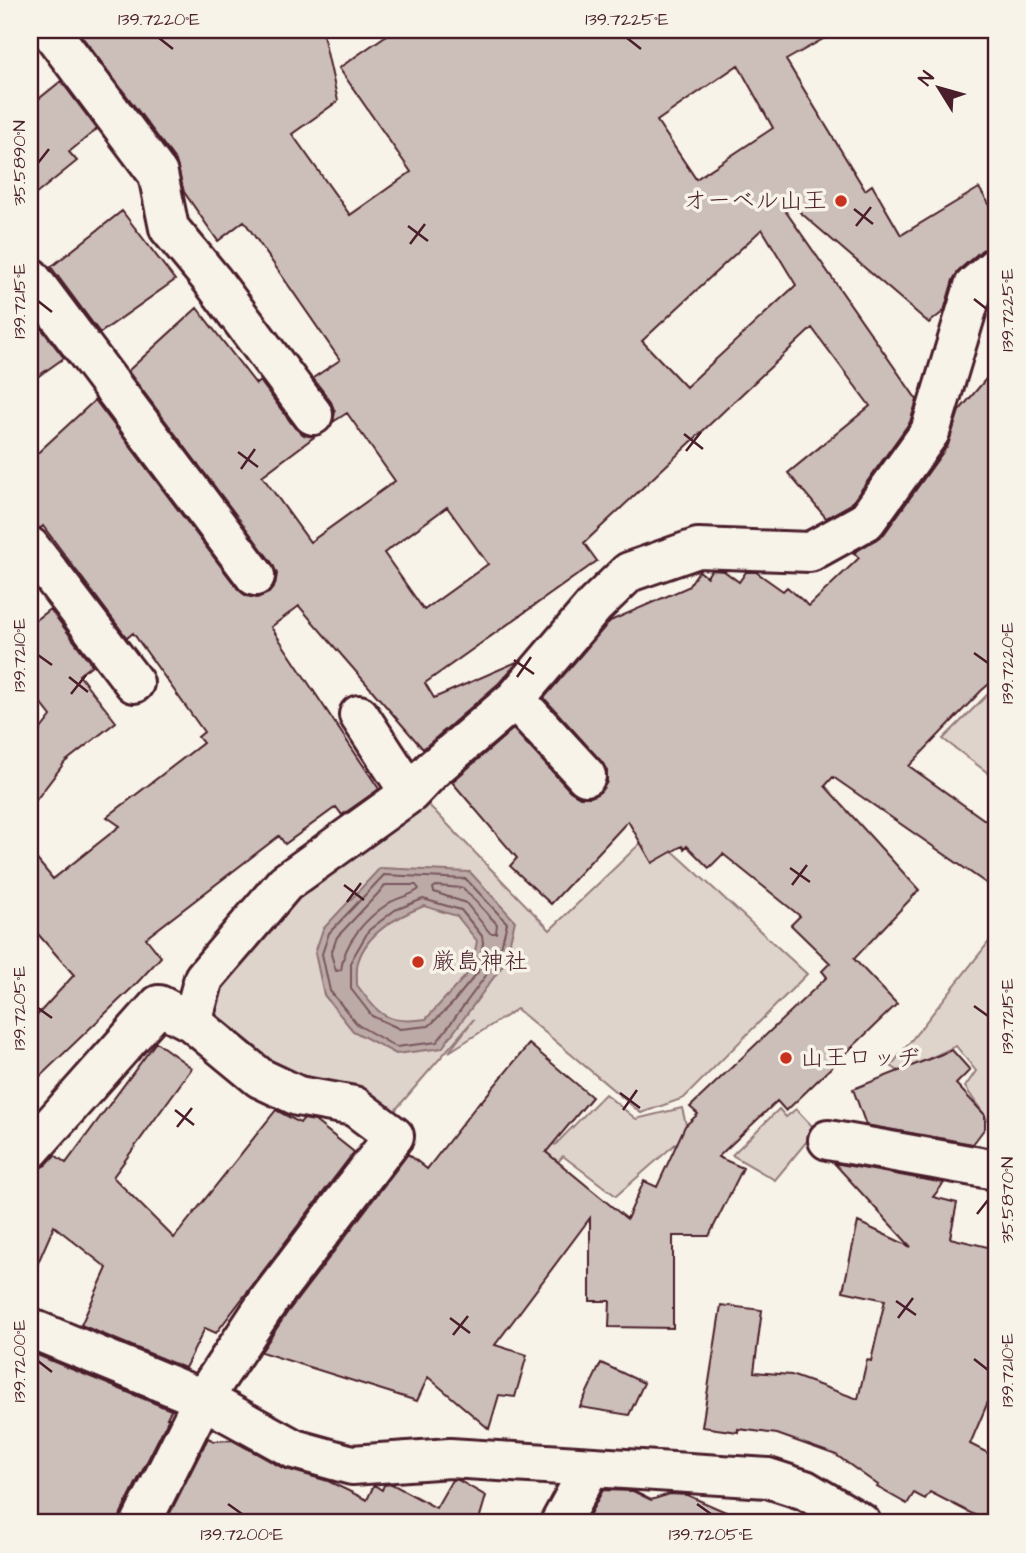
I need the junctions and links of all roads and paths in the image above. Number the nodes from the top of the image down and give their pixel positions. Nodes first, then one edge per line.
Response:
1 (50, 30) edge
2 (996, 267) edge
3 (30, 277) edge
4 (313, 415) dead end
5 (30, 547) edge
6 (255, 576) dead end
7 (134, 683) dead end
8 (515, 699) junction
9 (359, 715) dead end
10 (586, 776) dead end
11 (410, 793) junction
12 (192, 1022) junction
13 (828, 1140) dead end
14 (30, 1150) edge
15 (996, 1170) edge
16 (30, 1328) edge
17 (203, 1399) junction
18 (590, 1468) junction
19 (141, 1523) edge
20 (560, 1523) edge
21 (861, 1523) edge

1 - 4 street
2 - 8 street
3 - 6 street
5 - 7 street
8 - 10 street
8 - 11 street
9 - 11 street
11 - 12 street
12 - 14 street
12 - 17 street
13 - 15 street
16 - 17 street
17 - 18 street
17 - 19 street
18 - 20 street
18 - 21 street

